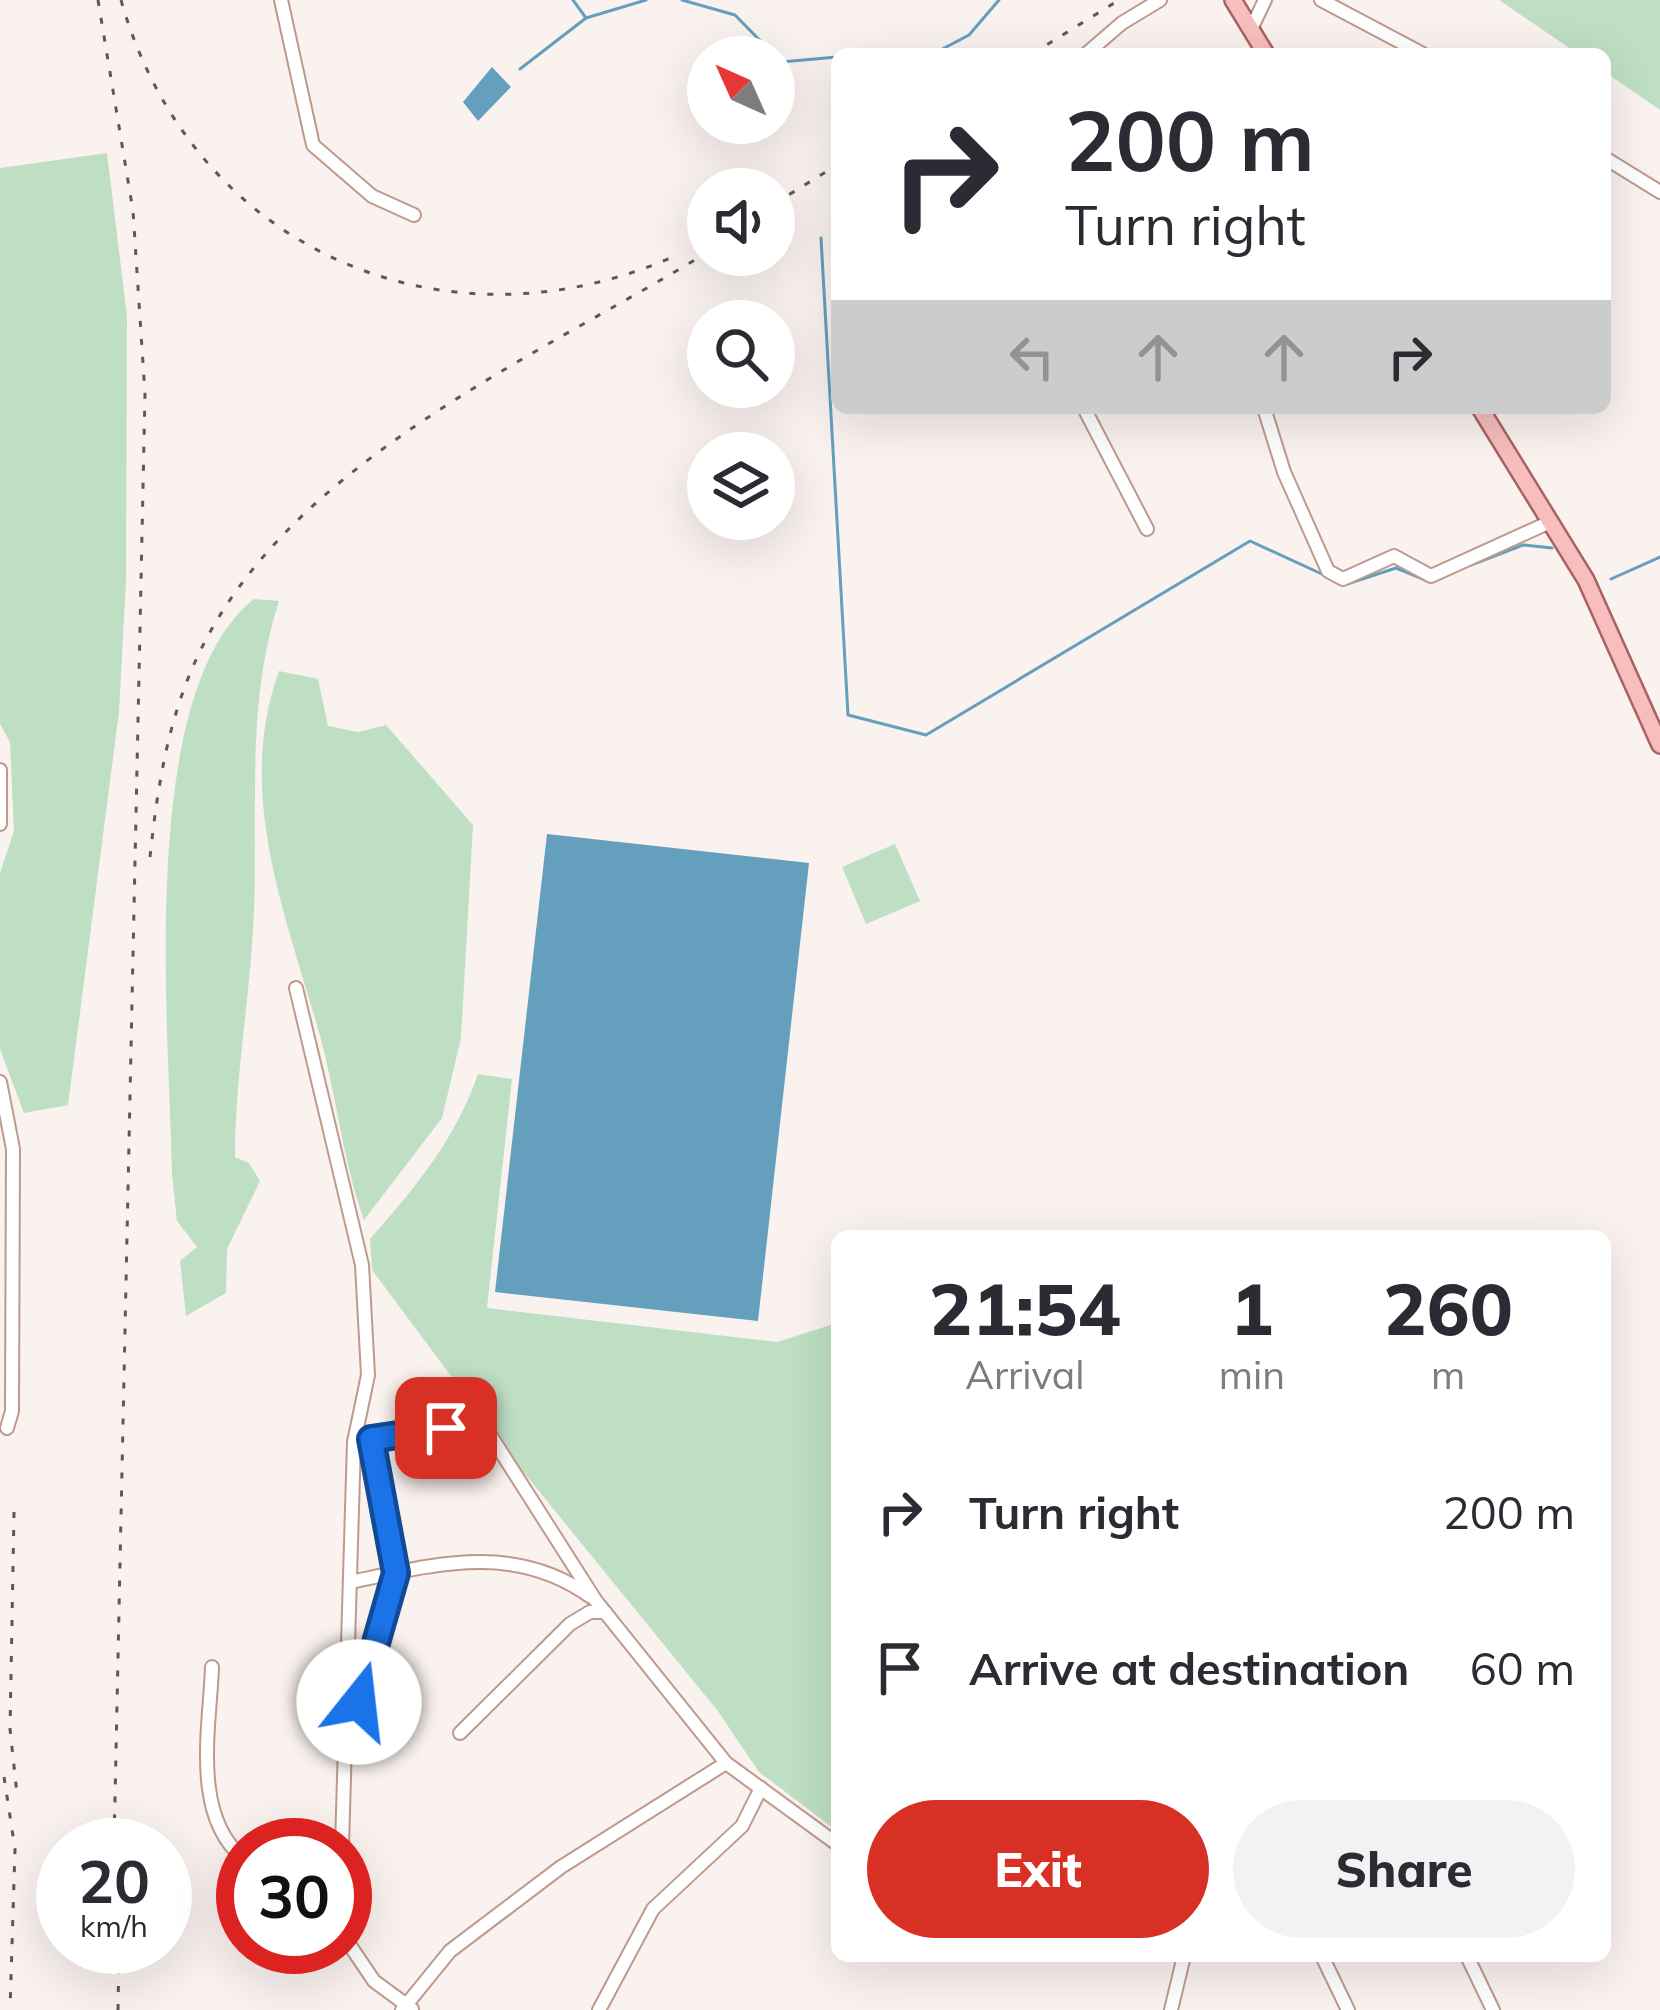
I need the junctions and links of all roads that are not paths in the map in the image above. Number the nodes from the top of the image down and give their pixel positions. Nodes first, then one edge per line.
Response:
1 (281, 0) edge
2 (1160, 0) edge
3 (1233, 0) edge
4 (1265, 0) edge
5 (1321, 0) edge
6 (1251, 29) junction
7 (1093, 48) edge
8 (1262, 48) edge
9 (1412, 48) edge
10 (1611, 162) edge
11 (1660, 192) edge
12 (414, 215) dead end
13 (1087, 414) edge
14 (1266, 414) edge
15 (1484, 414) edge
16 (1550, 522) junction
17 (1147, 529) dead end
18 (1660, 745) edge
19 (0, 770) edge
20 (0, 824) edge
21 (296, 988) dead end
22 (0, 1082) edge
23 (7, 1428) dead end
24 (371, 1439) junction
25 (354, 1442) junction
26 (396, 1573) junction
27 (351, 1582) junction
28 (601, 1607) junction
29 (212, 1667) dead end
30 (460, 1733) dead end
31 (347, 1745) junction
32 (726, 1763) junction
33 (761, 1789) junction
34 (218, 1818) edge
35 (343, 1818) edge
36 (831, 1840) edge
37 (1183, 1962) edge
38 (1325, 1962) edge
39 (1471, 1962) edge
40 (369, 1974) edge
41 (407, 2008) edge
42 (599, 2010) edge
43 (1171, 2010) edge
44 (1348, 2010) edge
45 (1493, 2010) edge

1 - 12 street
2 - 7 street
3 - 6 main road
4 - 6 street
5 - 9 street
6 - 8 main road
10 - 11 street
13 - 17 street
14 - 16 street
15 - 16 main road
16 - 18 main road
19 - 20 street
21 - 25 street
22 - 23 street
24 - 25 street
24 - 26 street
24 - 28 street
25 - 27 street
26 - 27 street
26 - 28 street
26 - 31 street
27 - 31 street
28 - 30 street
28 - 32 street
29 - 34 street
31 - 35 street
32 - 33 street
32 - 41 street
33 - 36 street
33 - 42 street
37 - 43 street
38 - 44 street
39 - 45 street
40 - 41 street

